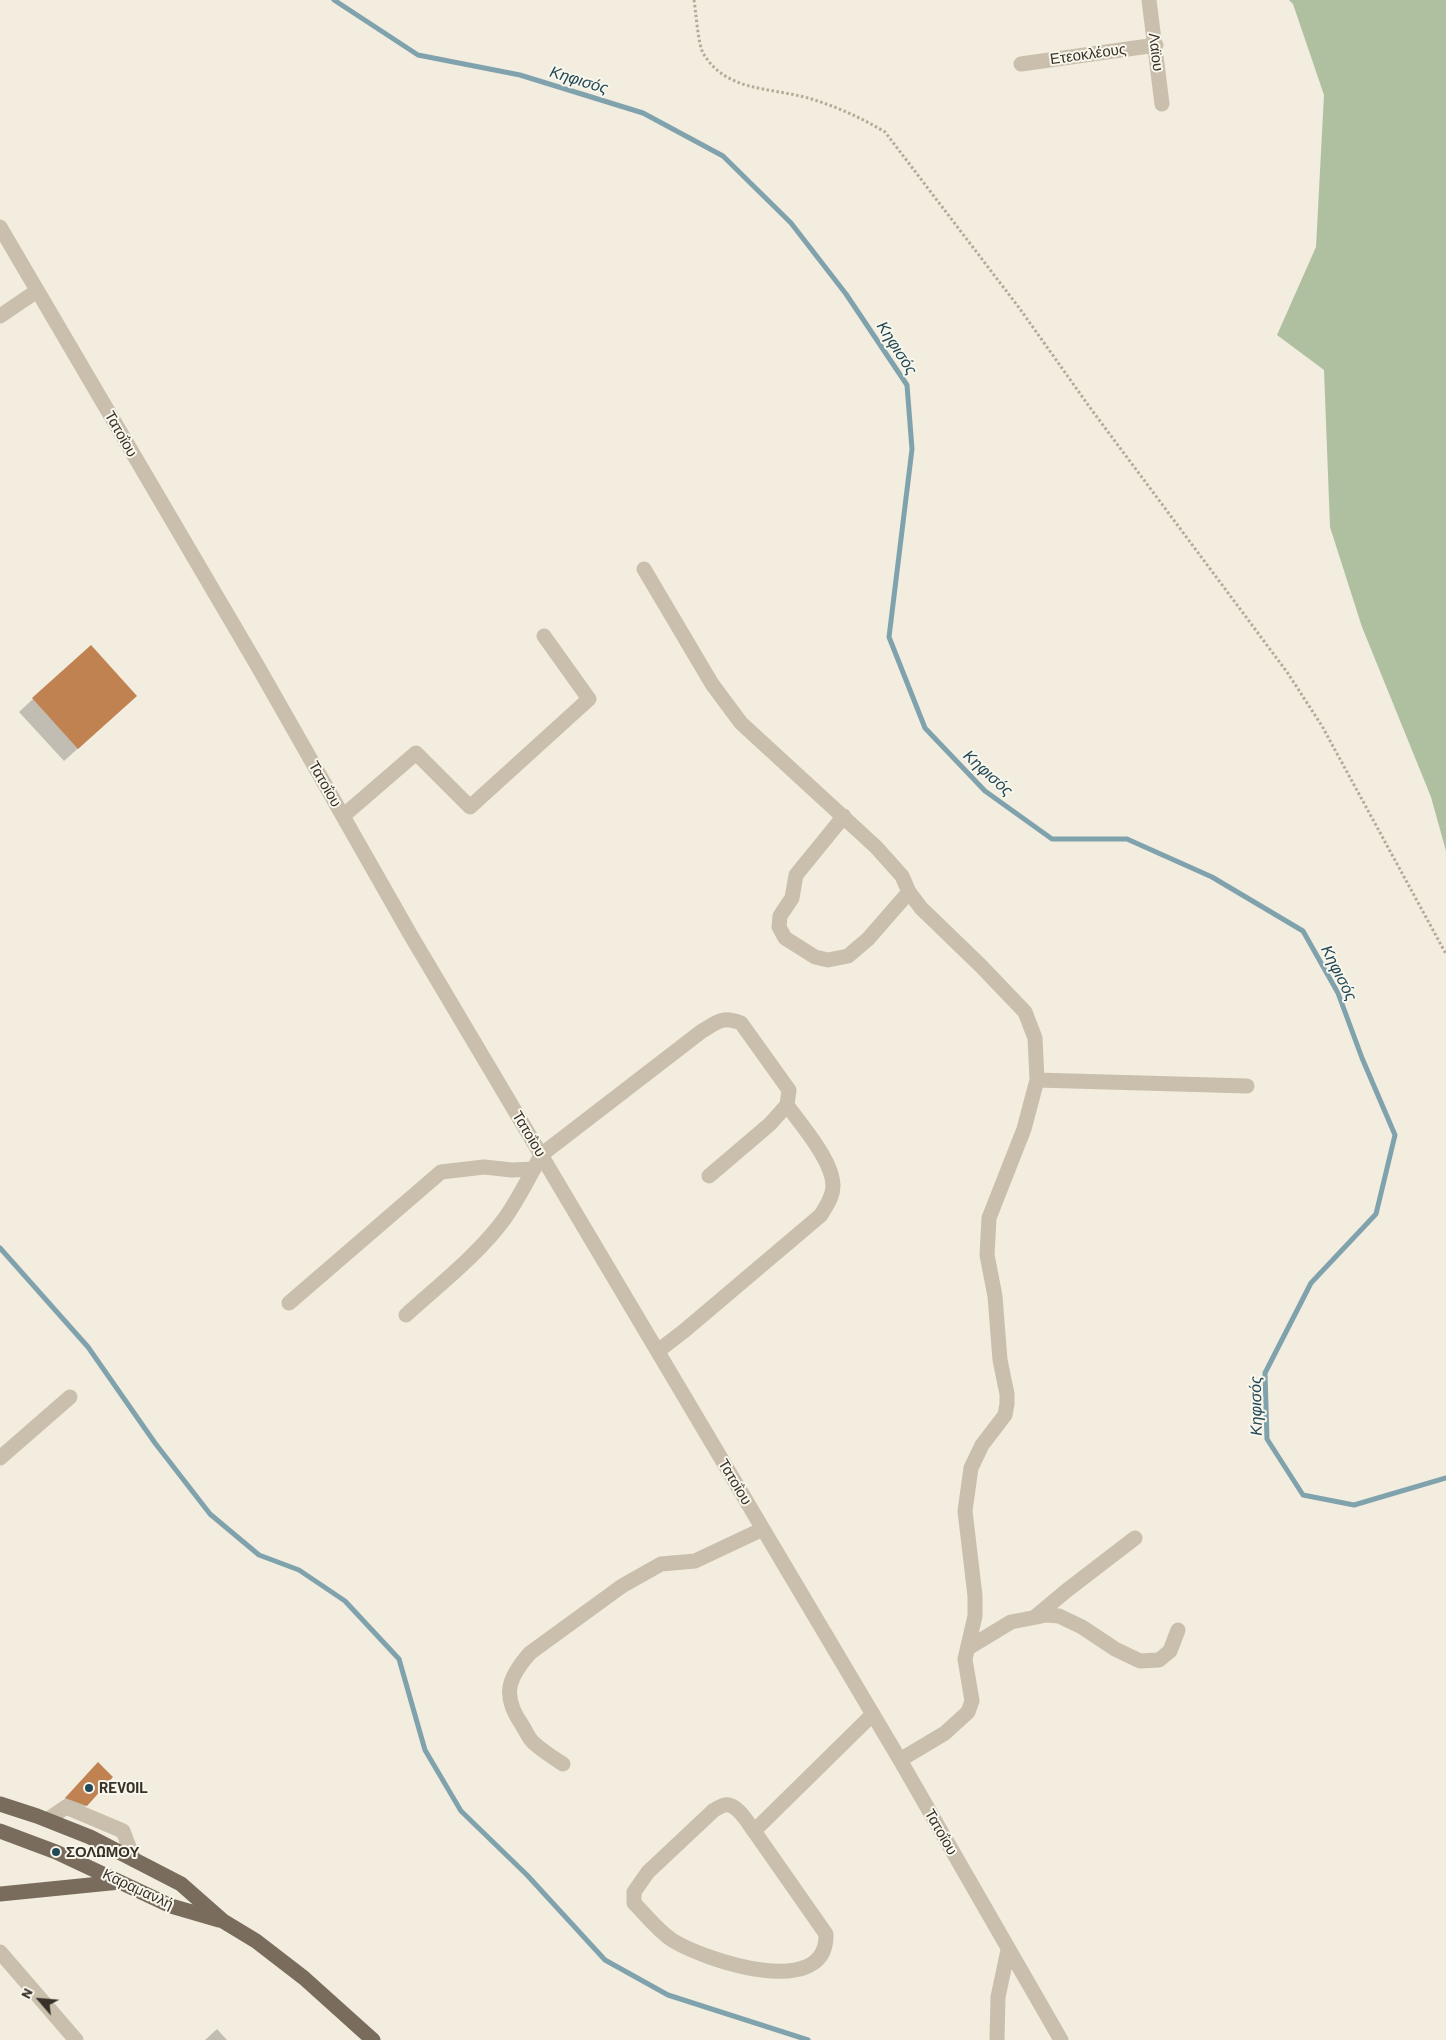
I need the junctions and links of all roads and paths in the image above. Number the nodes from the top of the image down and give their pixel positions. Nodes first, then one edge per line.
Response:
1 (694, 0) edge
2 (1148, 0) edge
3 (1156, 45) junction
4 (1021, 64) dead end
5 (1162, 104) dead end
6 (0, 227) edge
7 (37, 291) junction
8 (0, 316) edge
9 (644, 569) dead end
10 (544, 636) dead end
11 (343, 816) junction
12 (844, 816) junction
13 (909, 892) junction
14 (1446, 954) edge
15 (1037, 1080) junction
16 (1247, 1086) dead end
17 (787, 1105) junction
18 (541, 1154) junction
19 (534, 1169) junction
20 (709, 1176) dead end
21 (289, 1303) dead end
22 (406, 1315) dead end
23 (658, 1351) junction
24 (70, 1397) dead end
25 (0, 1458) edge
26 (763, 1528) junction
27 (1135, 1538) dead end
28 (1035, 1617) junction
29 (1178, 1630) dead end
30 (968, 1648) junction
31 (873, 1714) junction
32 (900, 1760) junction
33 (564, 1764) dead end
34 (0, 1804) edge
35 (47, 1820) junction
36 (0, 1831) edge
37 (754, 1831) junction
38 (134, 1860) junction
39 (123, 1882) junction
40 (0, 1894) edge
41 (222, 1921) junction
42 (1008, 1950) junction
43 (0, 1952) edge
44 (76, 2040) edge
45 (373, 2040) edge
46 (997, 2040) edge
47 (1061, 2040) edge

1 - 14 path
2 - 3 street, Λαϊου
3 - 4 street, Ετεοκλέους
3 - 5 street, Λαϊου
6 - 7 street, Τατοΐου
7 - 8 street
7 - 11 street, Τατοΐου
9 - 12 street
10 - 11 street
11 - 18 street, Τατοΐου
12 - 13 street
12 - 13 street
13 - 15 street
15 - 16 street
15 - 30 street
17 - 18 street
17 - 20 street
17 - 23 street
18 - 19 street
18 - 23 street, Τατοΐου
19 - 21 street
19 - 22 street
23 - 26 street, Τατοΐου
24 - 25 street
26 - 31 street, Τατοΐου
26 - 33 street
27 - 28 street
28 - 29 street
28 - 30 street
30 - 32 street
31 - 32 street, Τατοΐου
31 - 37 street
32 - 42 street, Τατοΐου
34 - 35 main road, Καραμανλή
35 - 38 main road, Καραμανλή
35 - 38 street
36 - 39 main road, Καραμανλή
37 - 37 street
38 - 41 main road, Καραμανλή
39 - 40 main road
39 - 41 main road, Καραμανλή
41 - 45 main road, Καραμανλή
42 - 46 street
42 - 47 street, Τατοΐου
43 - 44 street

